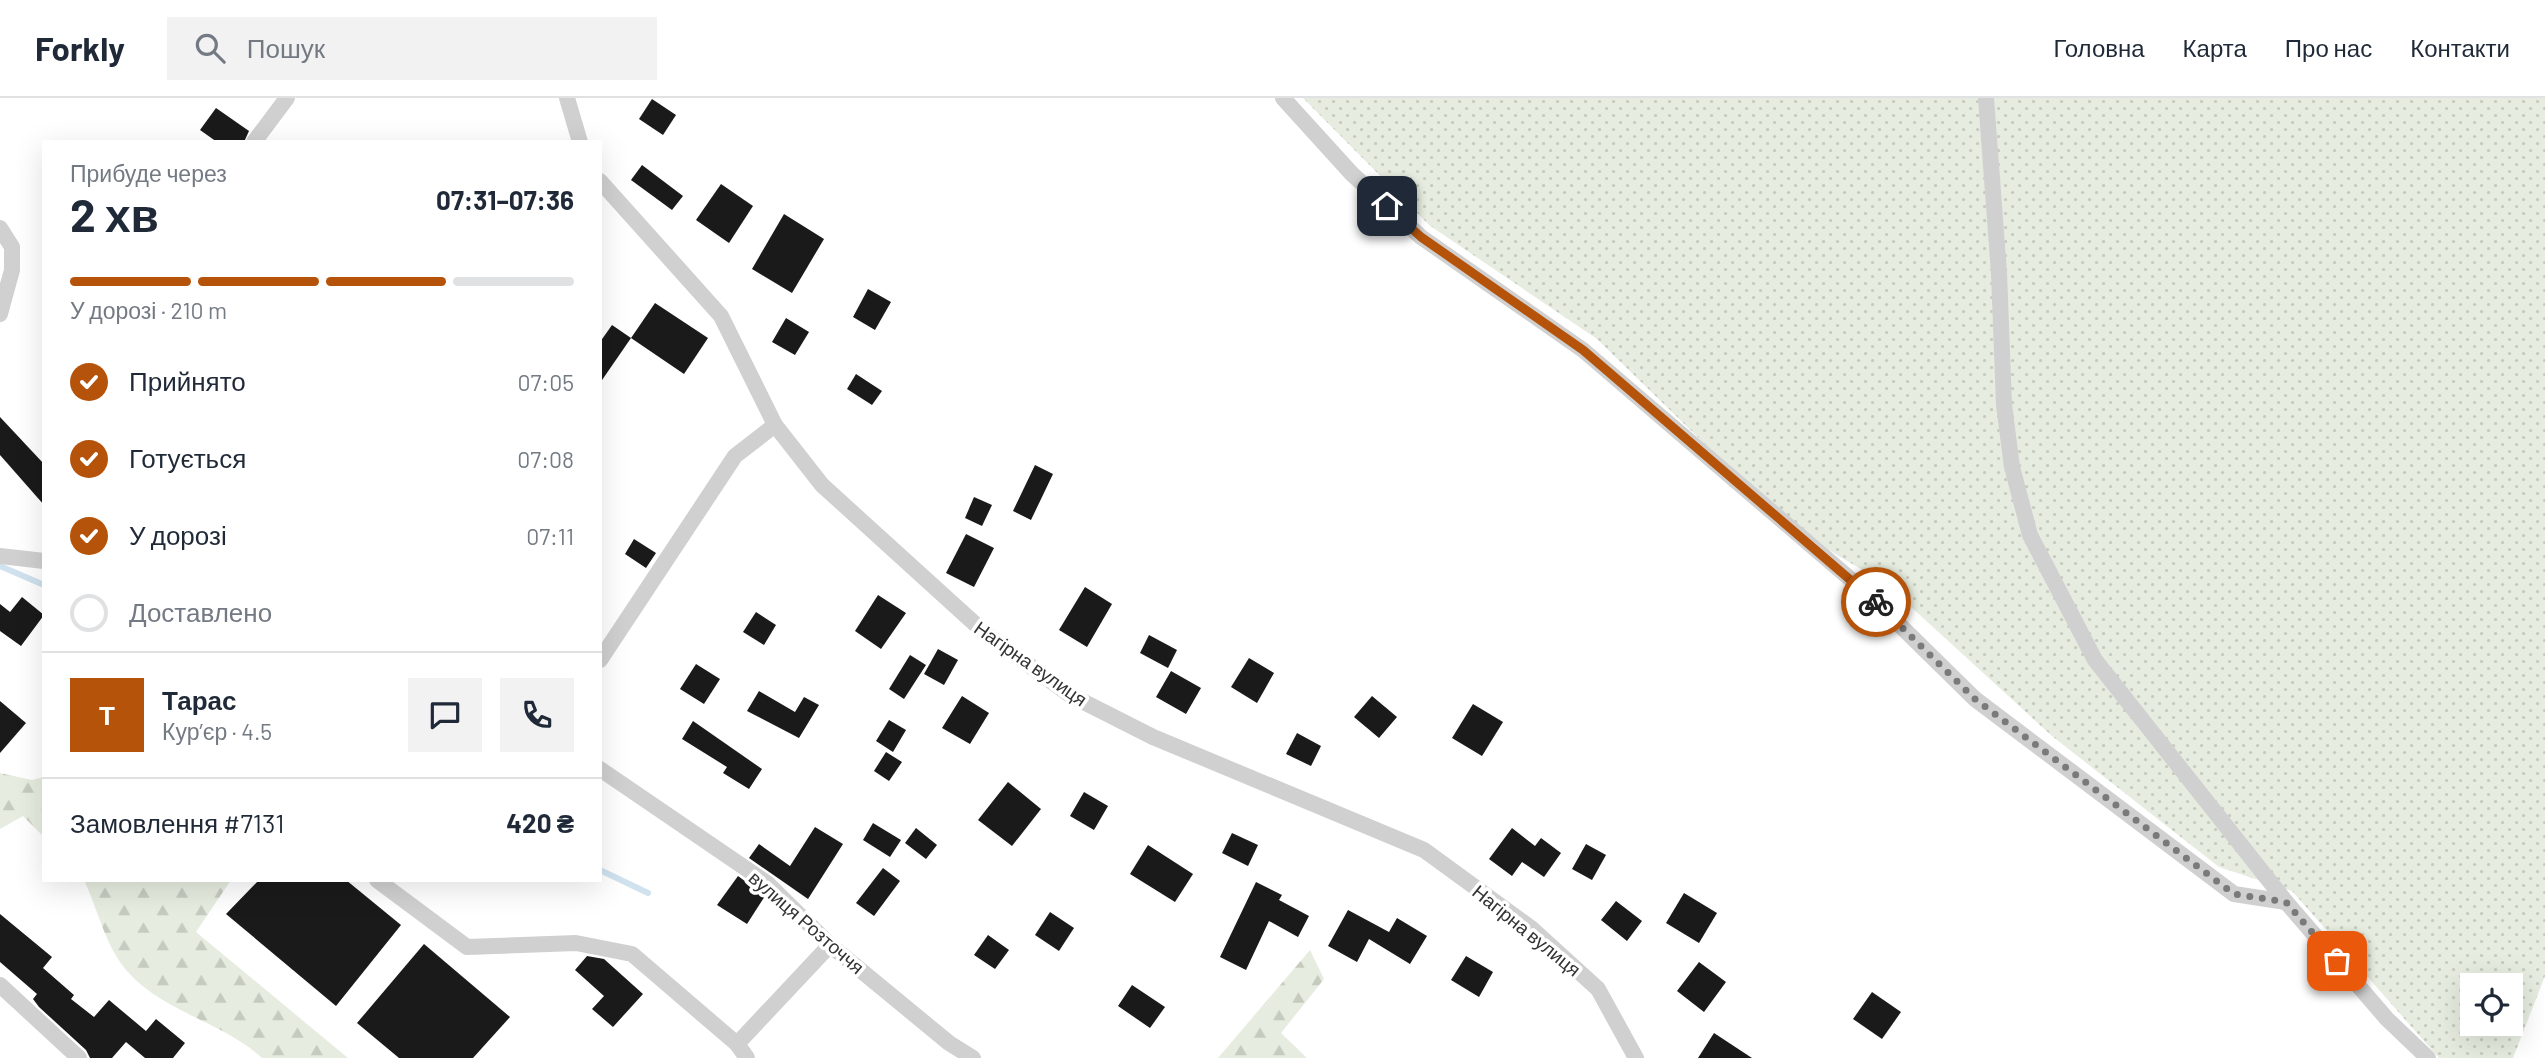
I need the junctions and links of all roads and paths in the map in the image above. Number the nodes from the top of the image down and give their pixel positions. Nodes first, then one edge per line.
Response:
1 (286, 98) edge
2 (1283, 98) edge
3 (1986, 98) edge
4 (569, 102) edge
5 (255, 140) edge
6 (579, 140) edge
7 (602, 184) edge
8 (0, 228) edge
9 (0, 314) edge
10 (775, 425) junction
11 (0, 556) edge
12 (42, 561) edge
13 (602, 657) edge
14 (602, 770) edge
15 (380, 882) edge
16 (2286, 902) junction
17 (830, 945) junction
18 (0, 985) edge
19 (737, 1044) junction
20 (79, 1058) edge
21 (747, 1058) edge
22 (973, 1058) edge
23 (1636, 1058) edge
24 (2428, 1058) edge

1 - 5 street
2 - 16 street
3 - 16 street
4 - 6 street
7 - 10 street, Нагірна вулиця
8 - 9 street
10 - 13 street
10 - 23 street, Нагірна вулиця
11 - 12 street
14 - 17 street, вулиця Розточчя
15 - 19 street
16 - 24 street
17 - 19 street
17 - 22 street, вулиця Розточчя
18 - 20 street
19 - 21 street

